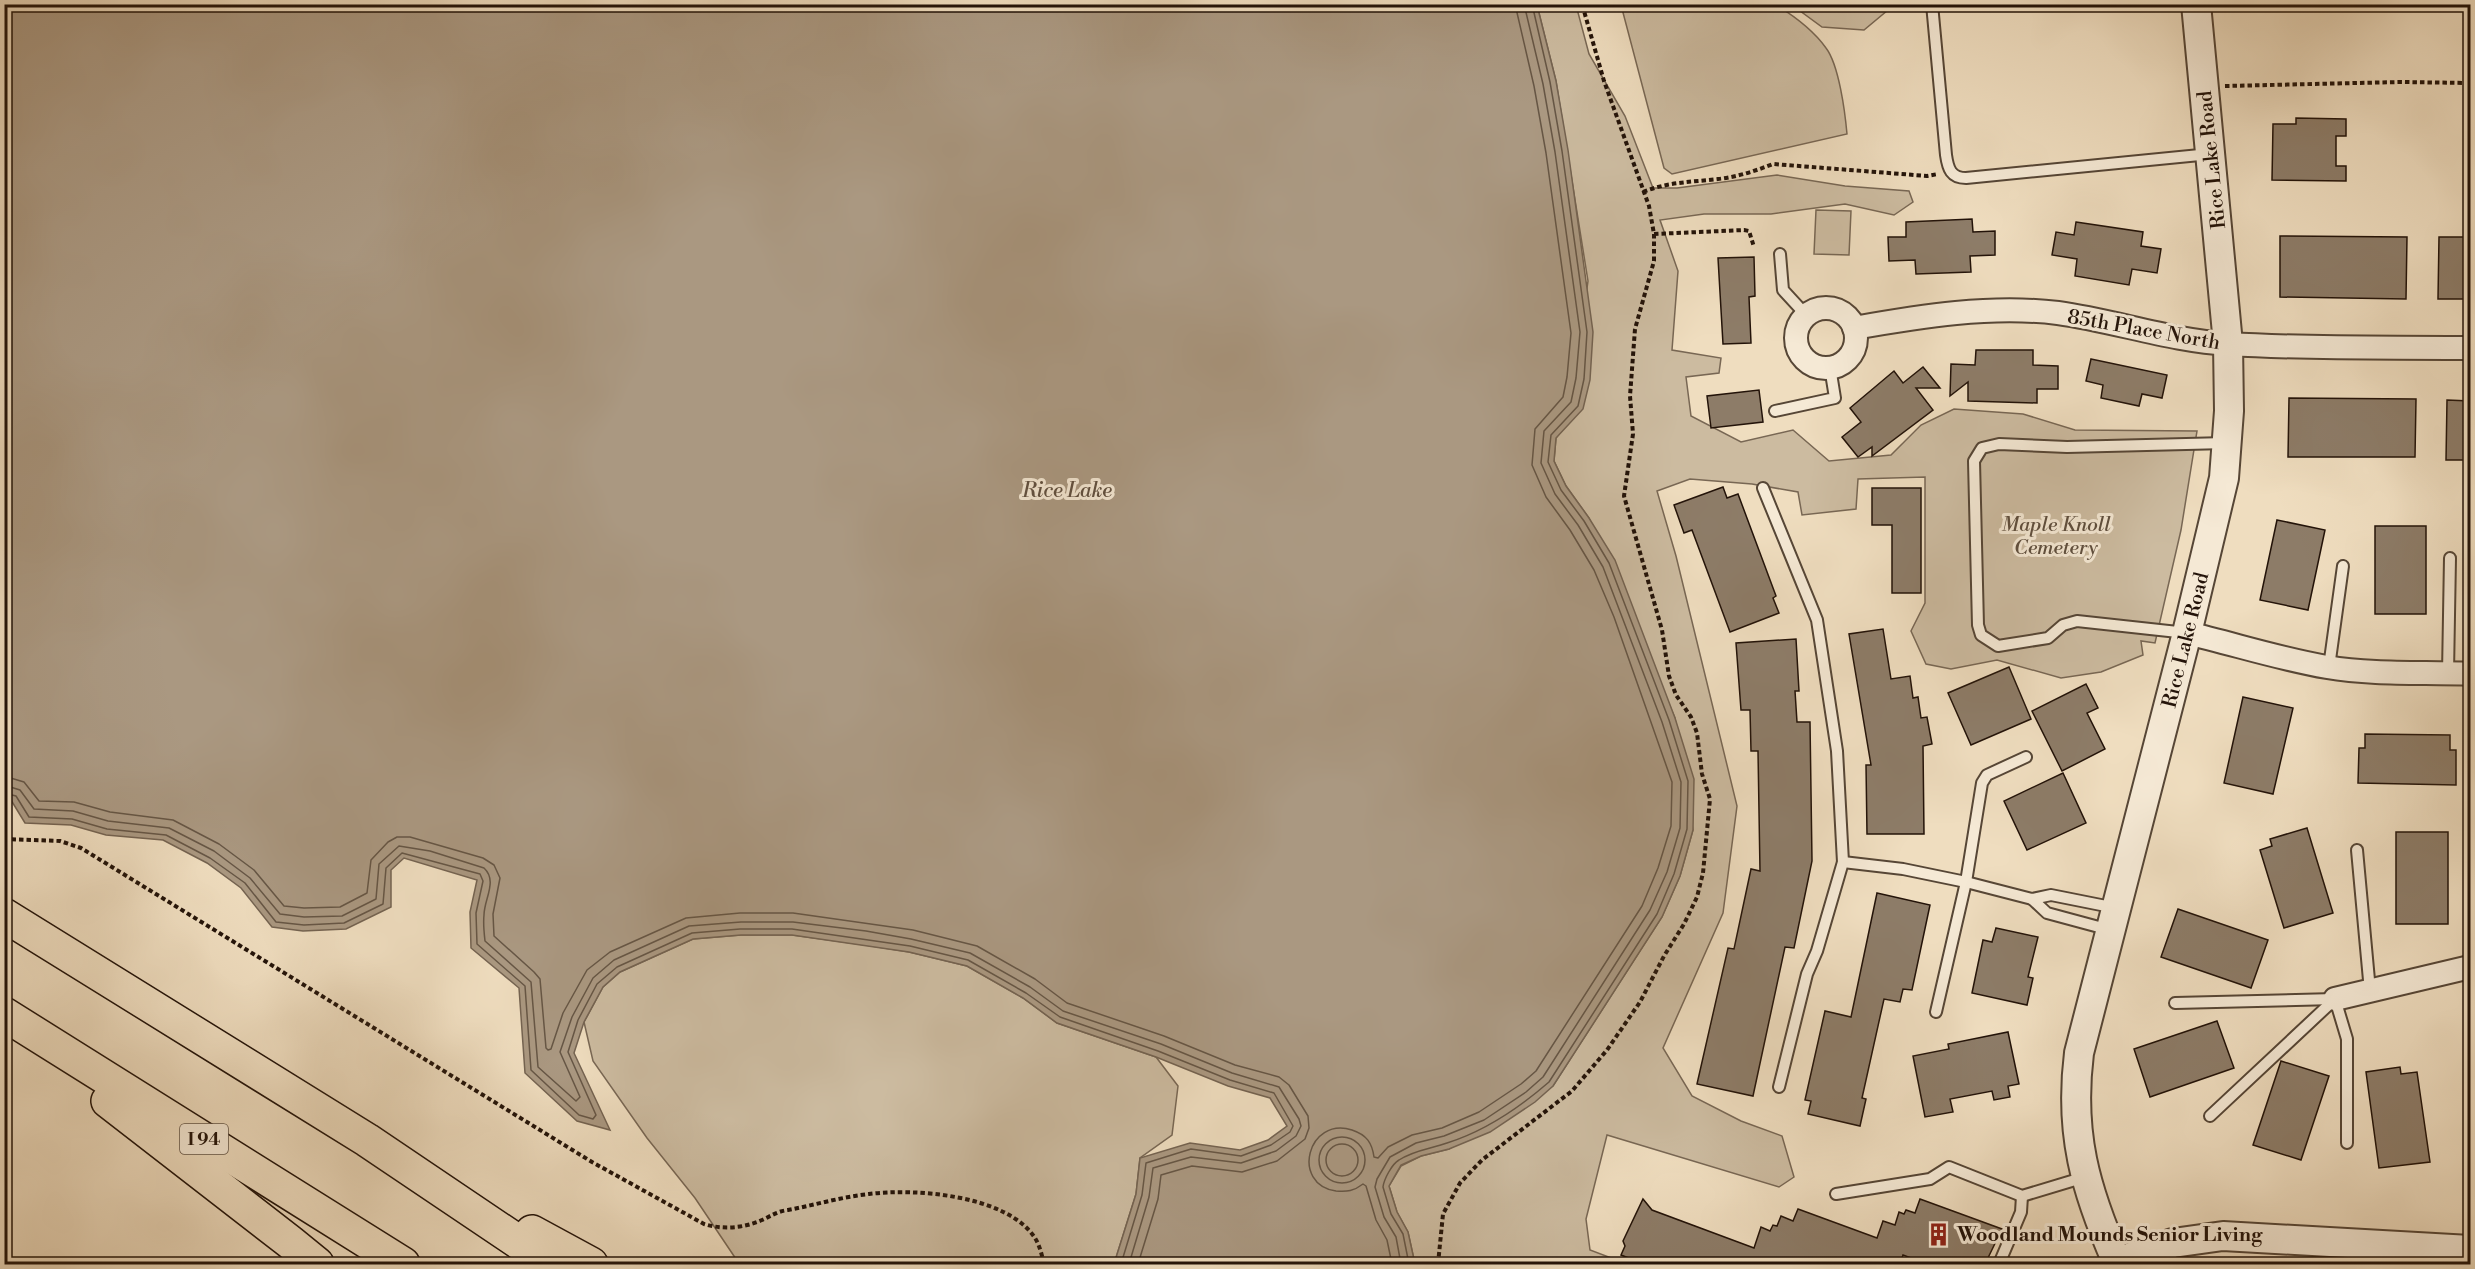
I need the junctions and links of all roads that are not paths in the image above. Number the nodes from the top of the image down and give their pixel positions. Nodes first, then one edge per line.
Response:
1 (1932, 4) edge
2 (2196, 4) edge
3 (2210, 154) junction
4 (1780, 254) dead end
5 (1806, 315) junction
6 (1854, 328) junction
7 (2228, 344) junction
8 (2470, 348) edge
9 (1830, 367) junction
10 (1775, 411) dead end
11 (2226, 443) junction
12 (1763, 488) dead end
13 (2450, 558) dead end
14 (2343, 566) dead end
15 (2187, 633) junction
16 (2329, 667) junction
17 (2448, 673) junction
18 (2470, 674) edge
19 (2026, 757) dead end
20 (2357, 850) dead end
21 (1843, 862) junction
22 (1965, 882) junction
23 (2032, 899) junction
24 (4, 915) edge
25 (2113, 919) junction
26 (2470, 967) edge
27 (2370, 991) junction
28 (2335, 999) junction
29 (2175, 1003) dead end
30 (1936, 1012) dead end
31 (4, 1014) edge
32 (4, 1022) edge
33 (1779, 1087) dead end
34 (2210, 1116) dead end
35 (367, 1140) junction
36 (2347, 1143) dead end
37 (2085, 1177) junction
38 (1836, 1194) dead end
39 (2022, 1196) junction
40 (2470, 1250) edge
41 (2115, 1263) edge
42 (316, 1264) edge
43 (403, 1264) edge
44 (551, 1264) edge
45 (591, 1264) edge
46 (1999, 1264) edge

1 - 3 lane
2 - 3 street, Rice Lake Road
3 - 7 street, Rice Lake Road
4 - 5 lane
5 - 6 street
5 - 9 street
6 - 7 street, 85th Place North
6 - 9 street
7 - 8 street, 85th Place North
7 - 11 street, Rice Lake Road
9 - 10 lane
11 - 15 street, Rice Lake Road
11 - 15 lane
12 - 21 lane
13 - 17 lane
14 - 16 lane
15 - 16 street
15 - 25 street, Rice Lake Road
16 - 17 street
17 - 18 street
19 - 22 lane
20 - 27 lane
21 - 22 lane
21 - 33 lane
22 - 23 lane
22 - 30 lane
23 - 25 lane
23 - 25 lane
24 - 35 highway
25 - 37 street, Rice Lake Road
26 - 27 street
27 - 28 street
28 - 29 lane
28 - 34 lane
28 - 36 lane
31 - 43 highway, I 94
32 - 42 highway
35 - 44 highway
35 - 45 highway
37 - 39 lane
37 - 41 street, Rice Lake Road
38 - 39 lane
39 - 46 lane
40 - 41 street

